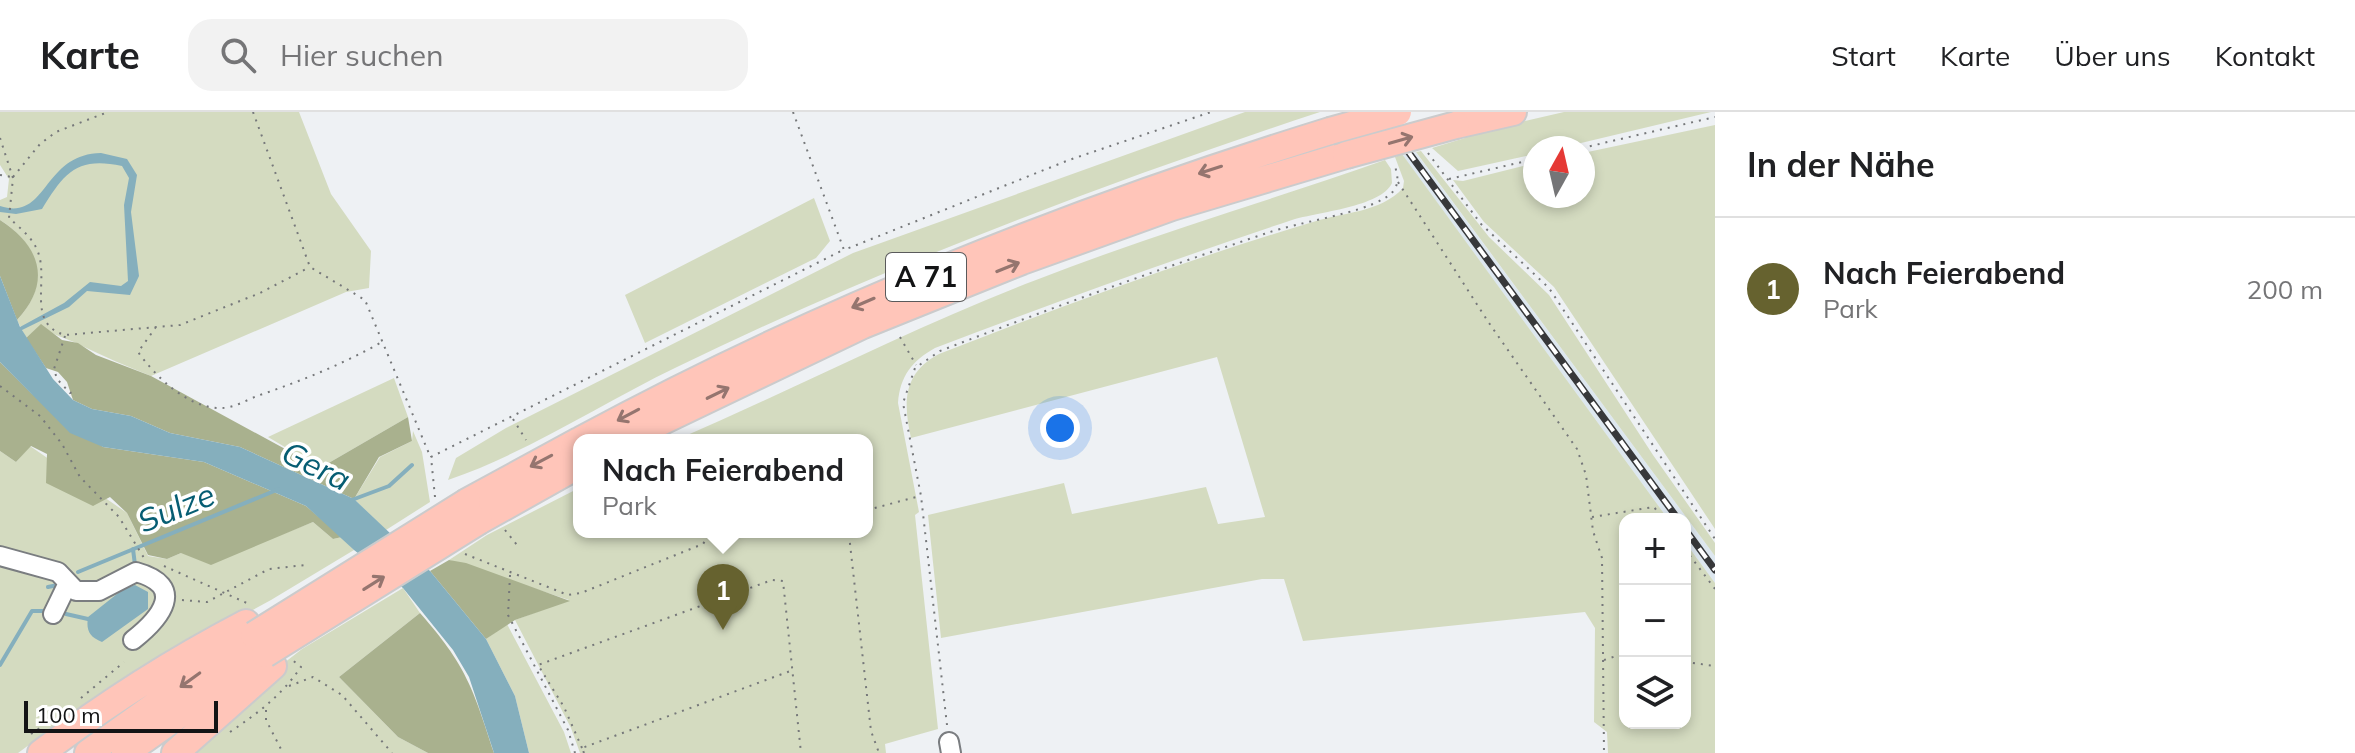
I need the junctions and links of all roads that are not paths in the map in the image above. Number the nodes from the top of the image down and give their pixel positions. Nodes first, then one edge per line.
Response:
1 (1398, 112) edge
2 (1513, 112) edge
3 (592, 434) edge
4 (636, 434) edge
5 (573, 446) edge
6 (573, 468) edge
7 (483, 517) junction
8 (0, 556) edge
9 (68, 583) junction
10 (53, 614) dead end
11 (133, 640) dead end
12 (267, 647) junction
13 (36, 743) edge
14 (88, 753) edge
15 (125, 753) edge
16 (175, 753) edge

1 -> 3 highway, A 71, bridge
4 -> 2 highway, A 71, bridge
5 -> 7 highway, A 71
6 - 7 highway, A 71
12 -> 7 highway, A 71, bridge
7 - 12 highway, A 71, bridge
8 - 9 lane
9 - 10 lane
9 - 11 lane
12 - 13 highway
12 -> 14 highway
12 - 15 highway
12 - 16 highway

